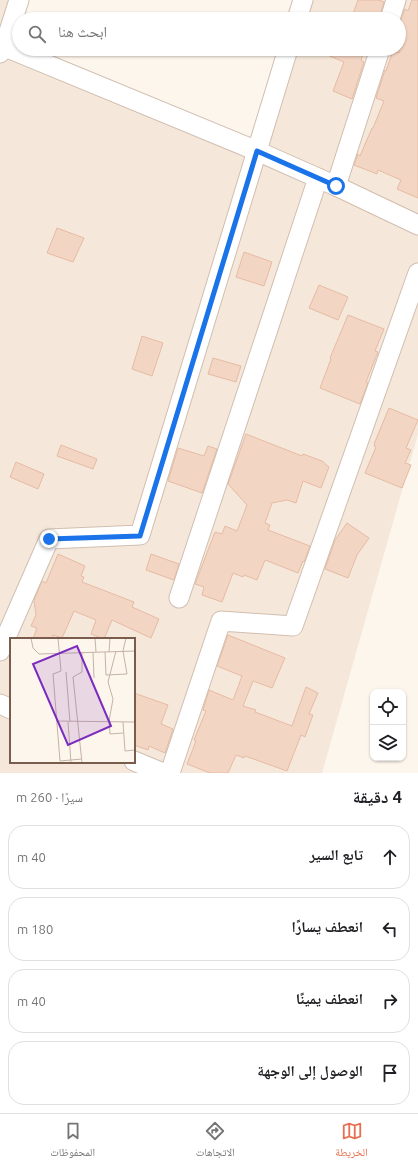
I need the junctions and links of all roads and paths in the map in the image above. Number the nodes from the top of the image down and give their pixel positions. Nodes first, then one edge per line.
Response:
1 (20, 0) edge
2 (303, 0) edge
3 (396, 0) edge
4 (15, 12) edge
5 (299, 12) edge
6 (392, 12) edge
7 (12, 20) edge
8 (1, 48) edge
9 (12, 52) edge
10 (21, 56) edge
11 (286, 56) edge
12 (378, 56) edge
13 (257, 151) junction
14 (318, 178) junction
15 (336, 186) junction
16 (418, 225) edge
17 (418, 273) edge
18 (179, 598) dead end
19 (0, 651) edge
20 (0, 704) edge
21 (10, 709) edge
22 (135, 761) edge
23 (163, 773) edge
24 (170, 773) edge

1 - 4 street
2 - 5 street
3 - 6 street
7 - 8 street
8 - 9 street
10 - 13 street
11 - 13 street
12 - 15 street
13 - 14 street
13 - 19 street
14 - 15 street
14 - 18 street
15 - 16 street
17 - 24 street
20 - 21 street
22 - 23 street

